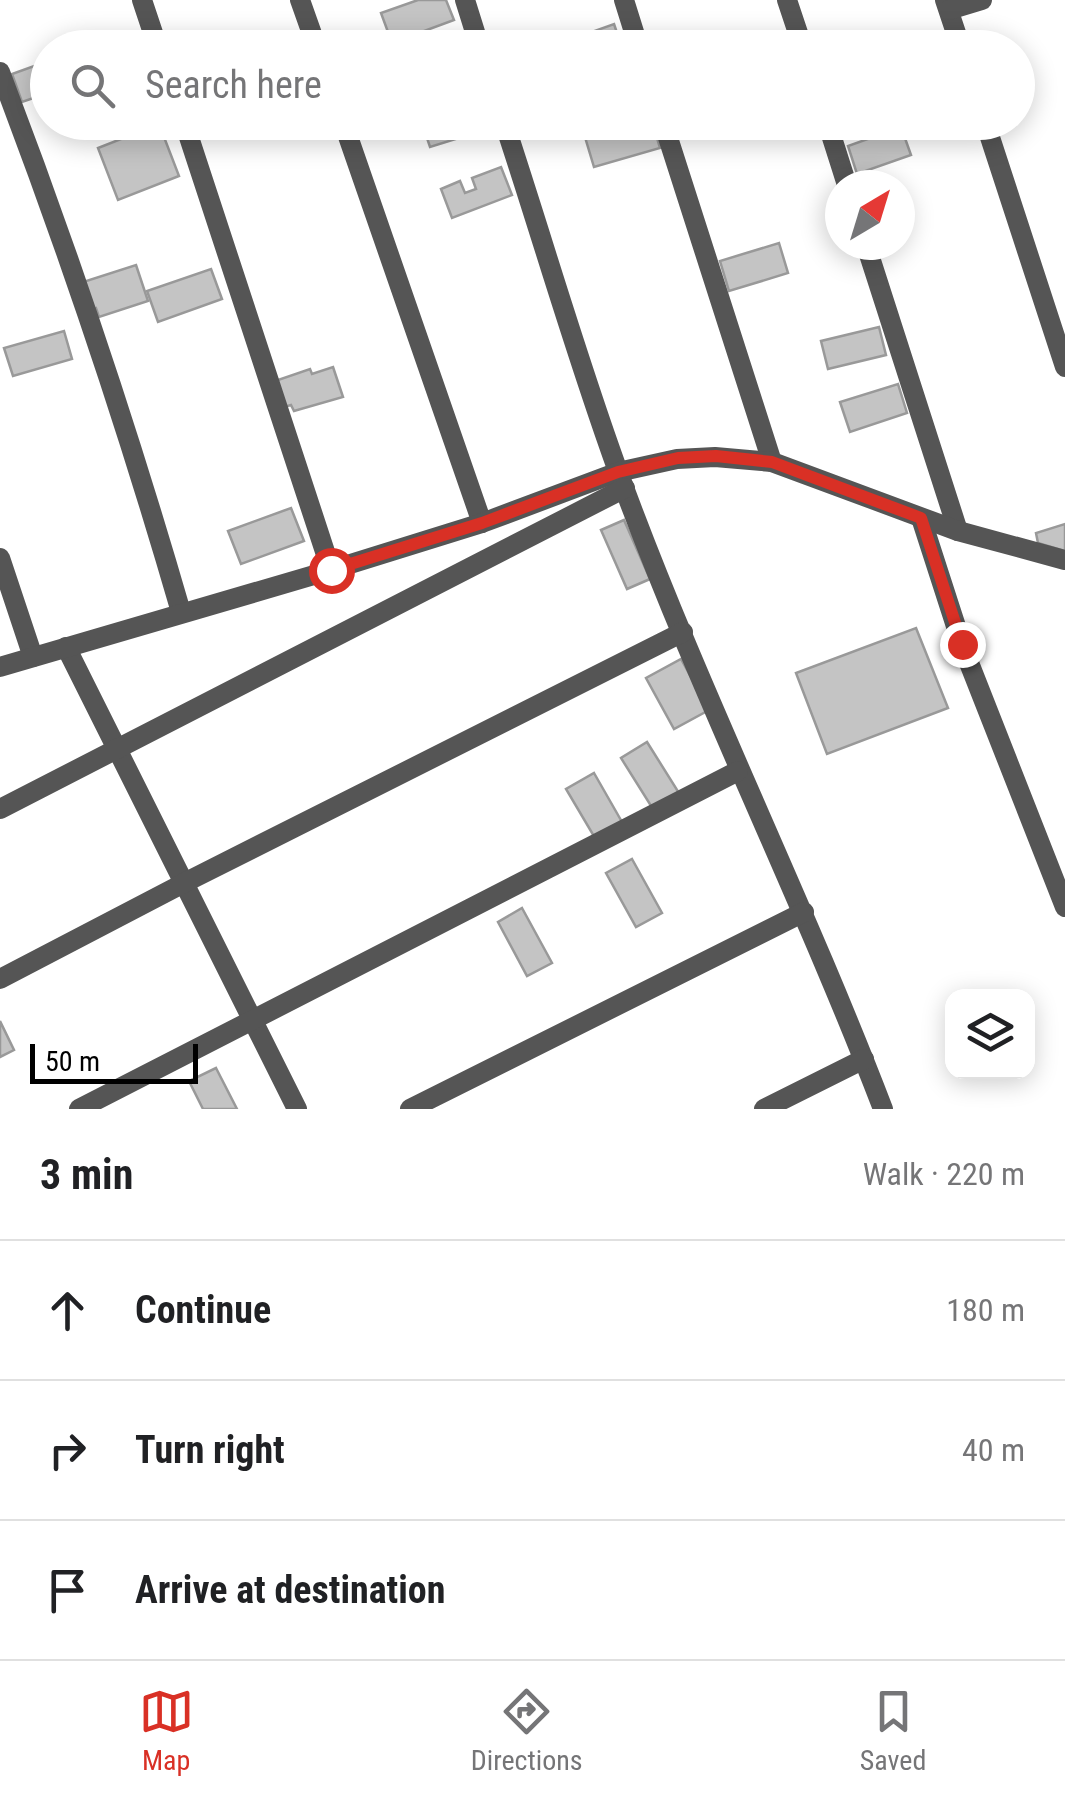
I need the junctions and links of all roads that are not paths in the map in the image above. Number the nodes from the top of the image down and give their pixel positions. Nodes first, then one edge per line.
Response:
1 (142, 0) edge
2 (300, 0) edge
3 (464, 0) edge
4 (624, 0) edge
5 (788, 0) edge
6 (982, 0) edge
7 (947, 5) edge
8 (152, 30) edge
9 (311, 30) edge
10 (474, 30) edge
11 (633, 30) edge
12 (797, 30) edge
13 (955, 30) edge
14 (0, 72) edge
15 (190, 140) edge
16 (349, 140) edge
17 (510, 140) edge
18 (669, 140) edge
19 (833, 140) edge
20 (991, 140) edge
21 (842, 170) edge
22 (871, 260) edge
23 (1065, 367) edge
24 (772, 462) junction
25 (621, 480) junction
26 (921, 518) junction
27 (482, 523) junction
28 (958, 531) junction
29 (0, 558) edge
30 (1065, 560) edge
31 (331, 570) junction
32 (181, 612) junction
33 (683, 632) junction
34 (66, 647) junction
35 (33, 657) junction
36 (0, 667) edge
37 (118, 751) junction
38 (738, 772) junction
39 (0, 810) edge
40 (184, 882) junction
41 (1065, 907) edge
42 (804, 912) junction
43 (0, 979) edge
44 (252, 1021) junction
45 (864, 1060) junction
46 (79, 1109) edge
47 (296, 1109) edge
48 (410, 1109) edge
49 (764, 1109) edge
50 (883, 1109) edge

1 - 8 street
2 - 9 street
3 - 10 street
4 - 11 street
5 - 12 street
6 - 7 street
7 - 13 street
14 - 32 street
15 - 31 street
16 - 27 street
17 - 25 street
18 - 24 street
19 - 21 street
20 - 23 street
22 - 28 street
24 - 25 street
24 - 26 street
25 - 27 street
25 - 33 street
25 - 37 street
26 - 28 street
26 - 41 street
27 - 31 street
28 - 30 street
29 - 35 street
31 - 32 street
32 - 34 street
33 - 38 street
33 - 40 street
34 - 35 street
34 - 37 street
35 - 36 street
37 - 39 street
37 - 40 street
38 - 42 street
38 - 44 street
40 - 43 street
40 - 44 street
42 - 45 street
42 - 48 street
44 - 46 street
44 - 47 street
45 - 49 street
45 - 50 street

